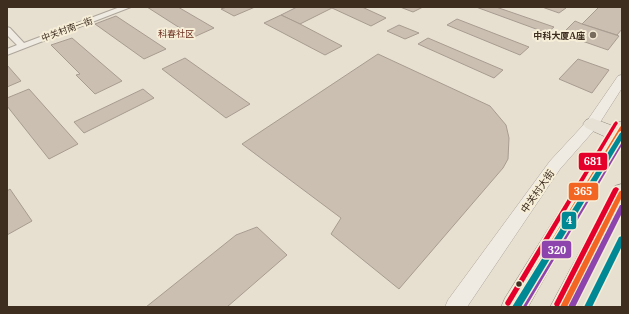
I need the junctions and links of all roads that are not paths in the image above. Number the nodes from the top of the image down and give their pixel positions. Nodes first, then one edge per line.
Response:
1 (127, 7) edge
2 (7, 30) edge
3 (22, 46) junction
4 (7, 52) edge
5 (622, 79) edge
6 (592, 124) junction
7 (620, 131) edge
8 (622, 192) edge
9 (455, 307) edge
10 (514, 307) edge
11 (563, 307) edge

1 - 3 street, 中关村南一街
2 - 3 street
3 - 4 street, 中关村南一街
5 - 6 street, 中关村大街
6 - 7 main road
6 - 9 street, 中关村大街
7 - 10 main road
8 - 11 main road

